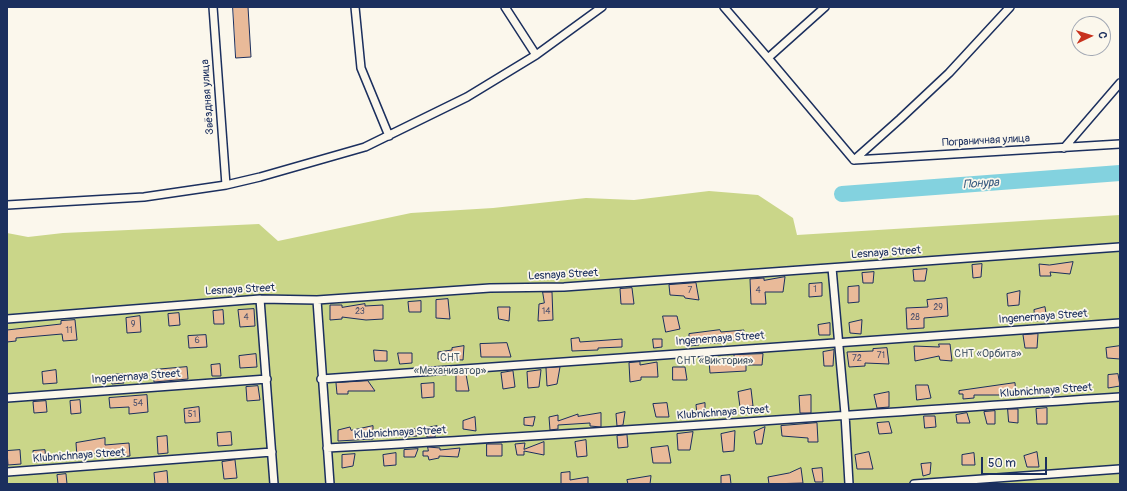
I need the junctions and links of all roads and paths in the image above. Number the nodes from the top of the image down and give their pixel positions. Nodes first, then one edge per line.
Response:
1 (213, 7) edge
2 (355, 7) edge
3 (505, 7) edge
4 (602, 7) edge
5 (724, 7) edge
6 (825, 7) edge
7 (1010, 7) edge
8 (536, 55) junction
9 (768, 58) junction
10 (1120, 83) edge
11 (389, 136) junction
12 (1120, 144) edge
13 (1064, 148) junction
14 (854, 160) junction
15 (226, 185) junction
16 (7, 205) edge
17 (1120, 247) edge
18 (832, 268) junction
19 (260, 299) junction
20 (317, 300) junction
21 (7, 319) edge
22 (1120, 323) edge
23 (839, 342) junction
24 (267, 378) junction
25 (321, 379) junction
26 (1120, 397) edge
27 (7, 398) edge
28 (845, 414) junction
29 (327, 448) junction
30 (272, 452) junction
31 (1120, 469) edge
32 (7, 472) edge
33 (274, 484) edge
34 (330, 484) edge
35 (849, 484) edge
36 (914, 484) edge

1 - 15 street, Звёздная улица
2 - 11 street
3 - 8 street
4 - 8 street
5 - 9 street
6 - 9 street
7 - 14 street
8 - 11 street
9 - 14 street
10 - 13 street
11 - 15 street
12 - 13 street, Пограничная улица
13 - 14 street, Пограничная улица
15 - 16 street
17 - 18 street, Lesnaya Street
18 - 20 street, Lesnaya Street
18 - 23 street
19 - 20 street, Lesnaya Street
19 - 21 street, Lesnaya Street
19 - 24 street
20 - 25 street
22 - 23 street, Ingenernaya Street
23 - 25 street, Ingenernaya Street
23 - 28 street
24 - 27 street, Ingenernaya Street
24 - 30 street
25 - 29 street
26 - 28 street, Klubnichnaya Street
28 - 29 street, Klubnichnaya Street
28 - 35 street
29 - 34 street
30 - 32 street, Klubnichnaya Street
30 - 33 street
31 - 36 street

